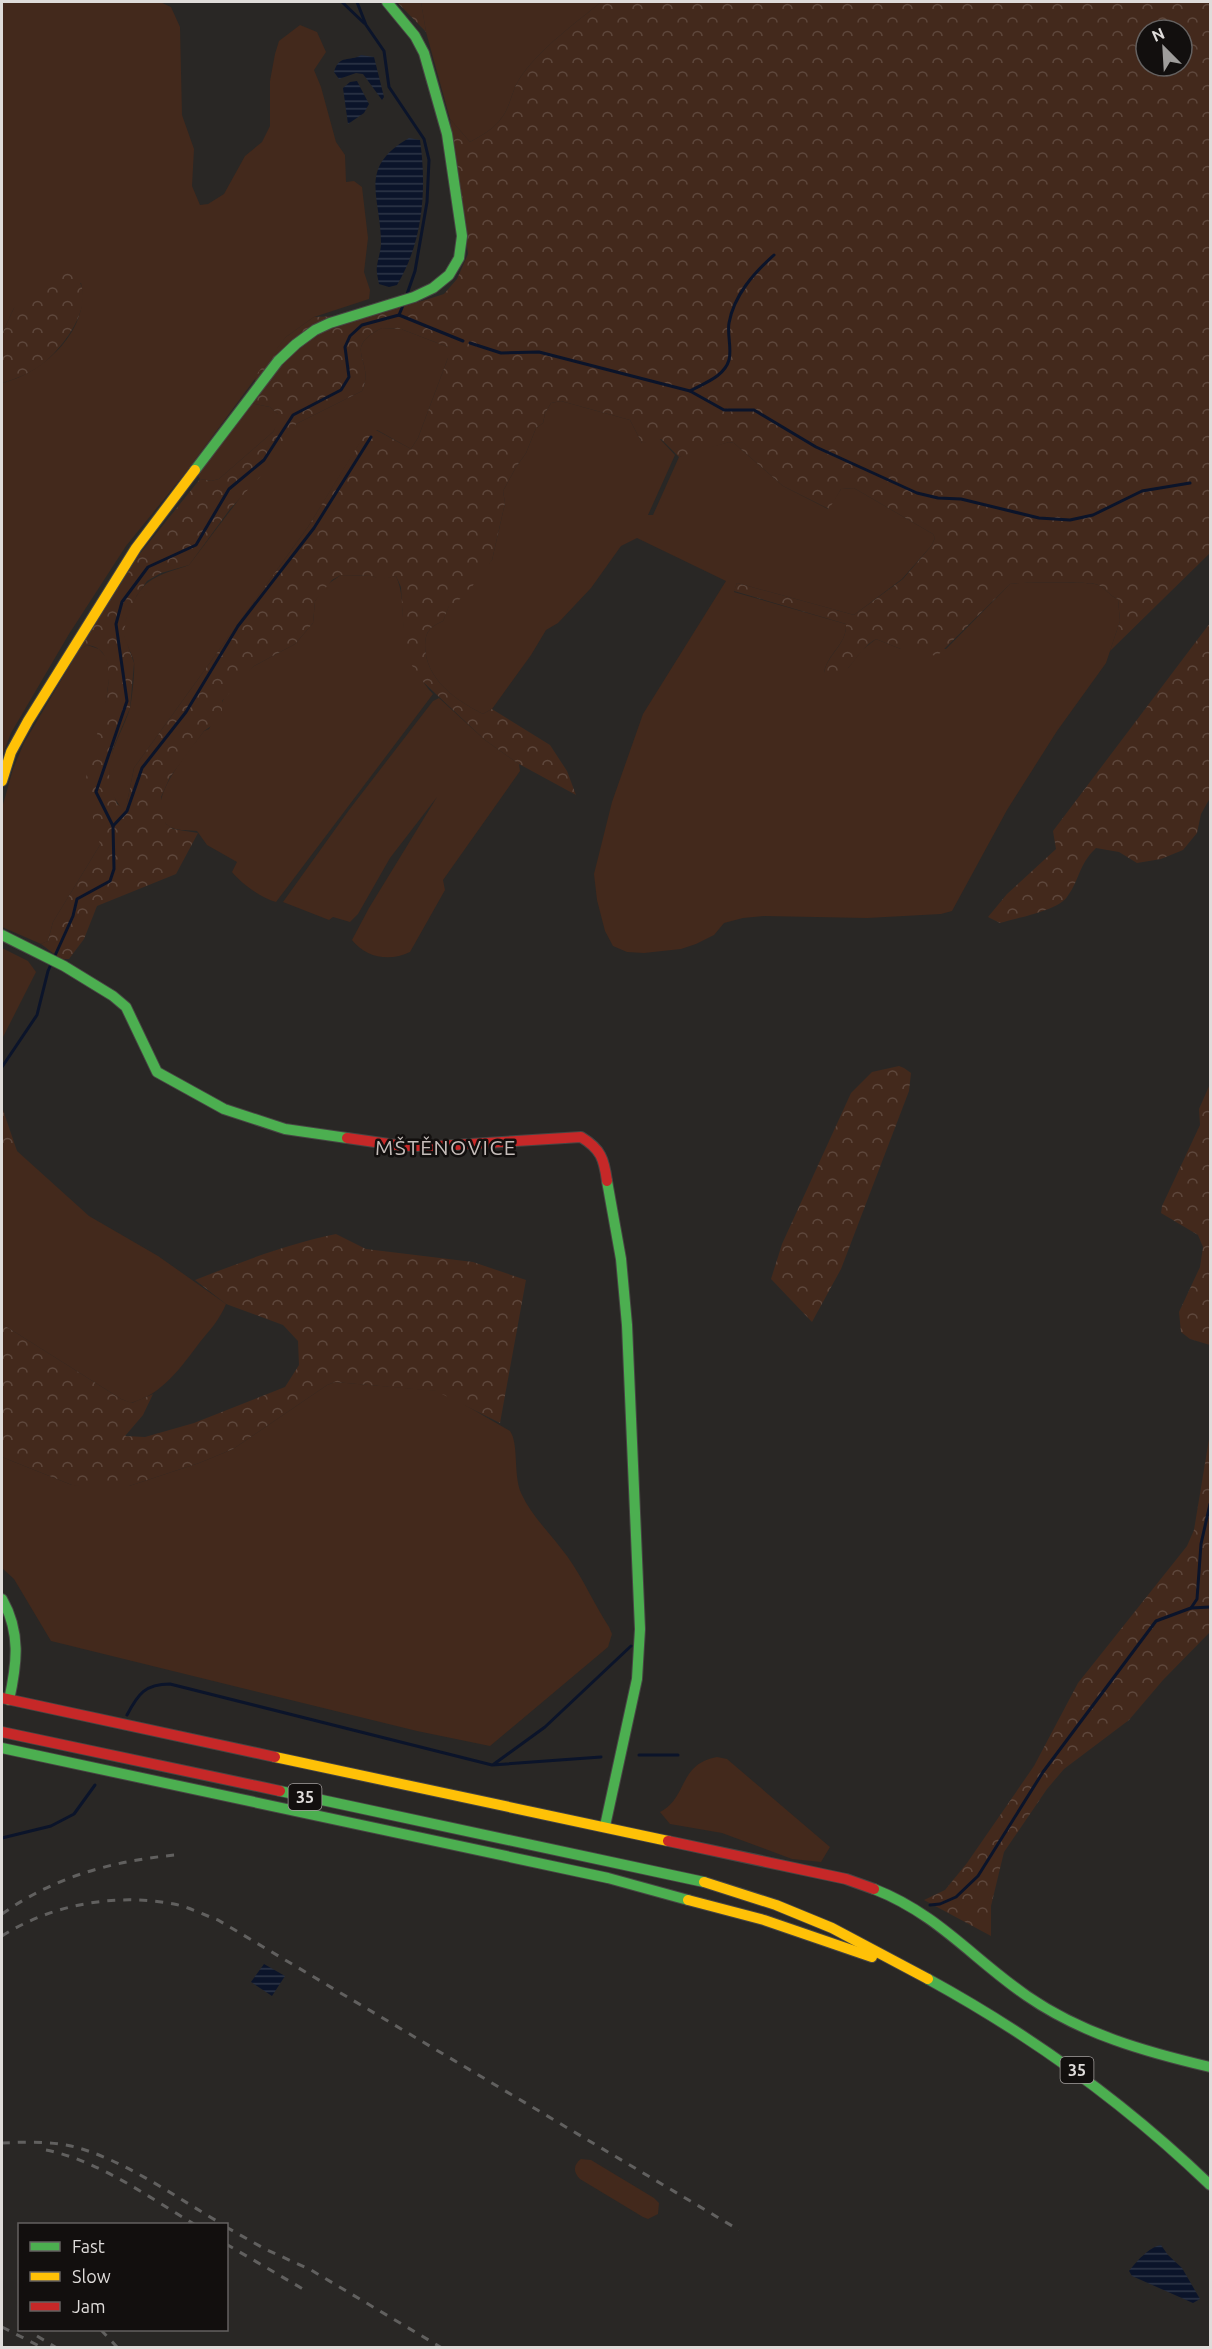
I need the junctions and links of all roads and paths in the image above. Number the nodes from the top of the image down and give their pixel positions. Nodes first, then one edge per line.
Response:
1 (387, 2) edge
2 (2, 781) edge
3 (2, 934) edge
4 (2, 1599) edge
5 (5, 1699) edge
6 (2, 1732) edge
7 (2, 1748) edge
8 (605, 1826) junction
9 (928, 1978) junction
10 (1210, 2067) edge
11 (1210, 2184) edge

1 - 2 main road
3 - 8 main road
4 - 5 main road
5 - 8 main road
6 - 9 main road, 35
7 - 9 main road, 35
8 - 10 main road
9 - 11 main road, 35

